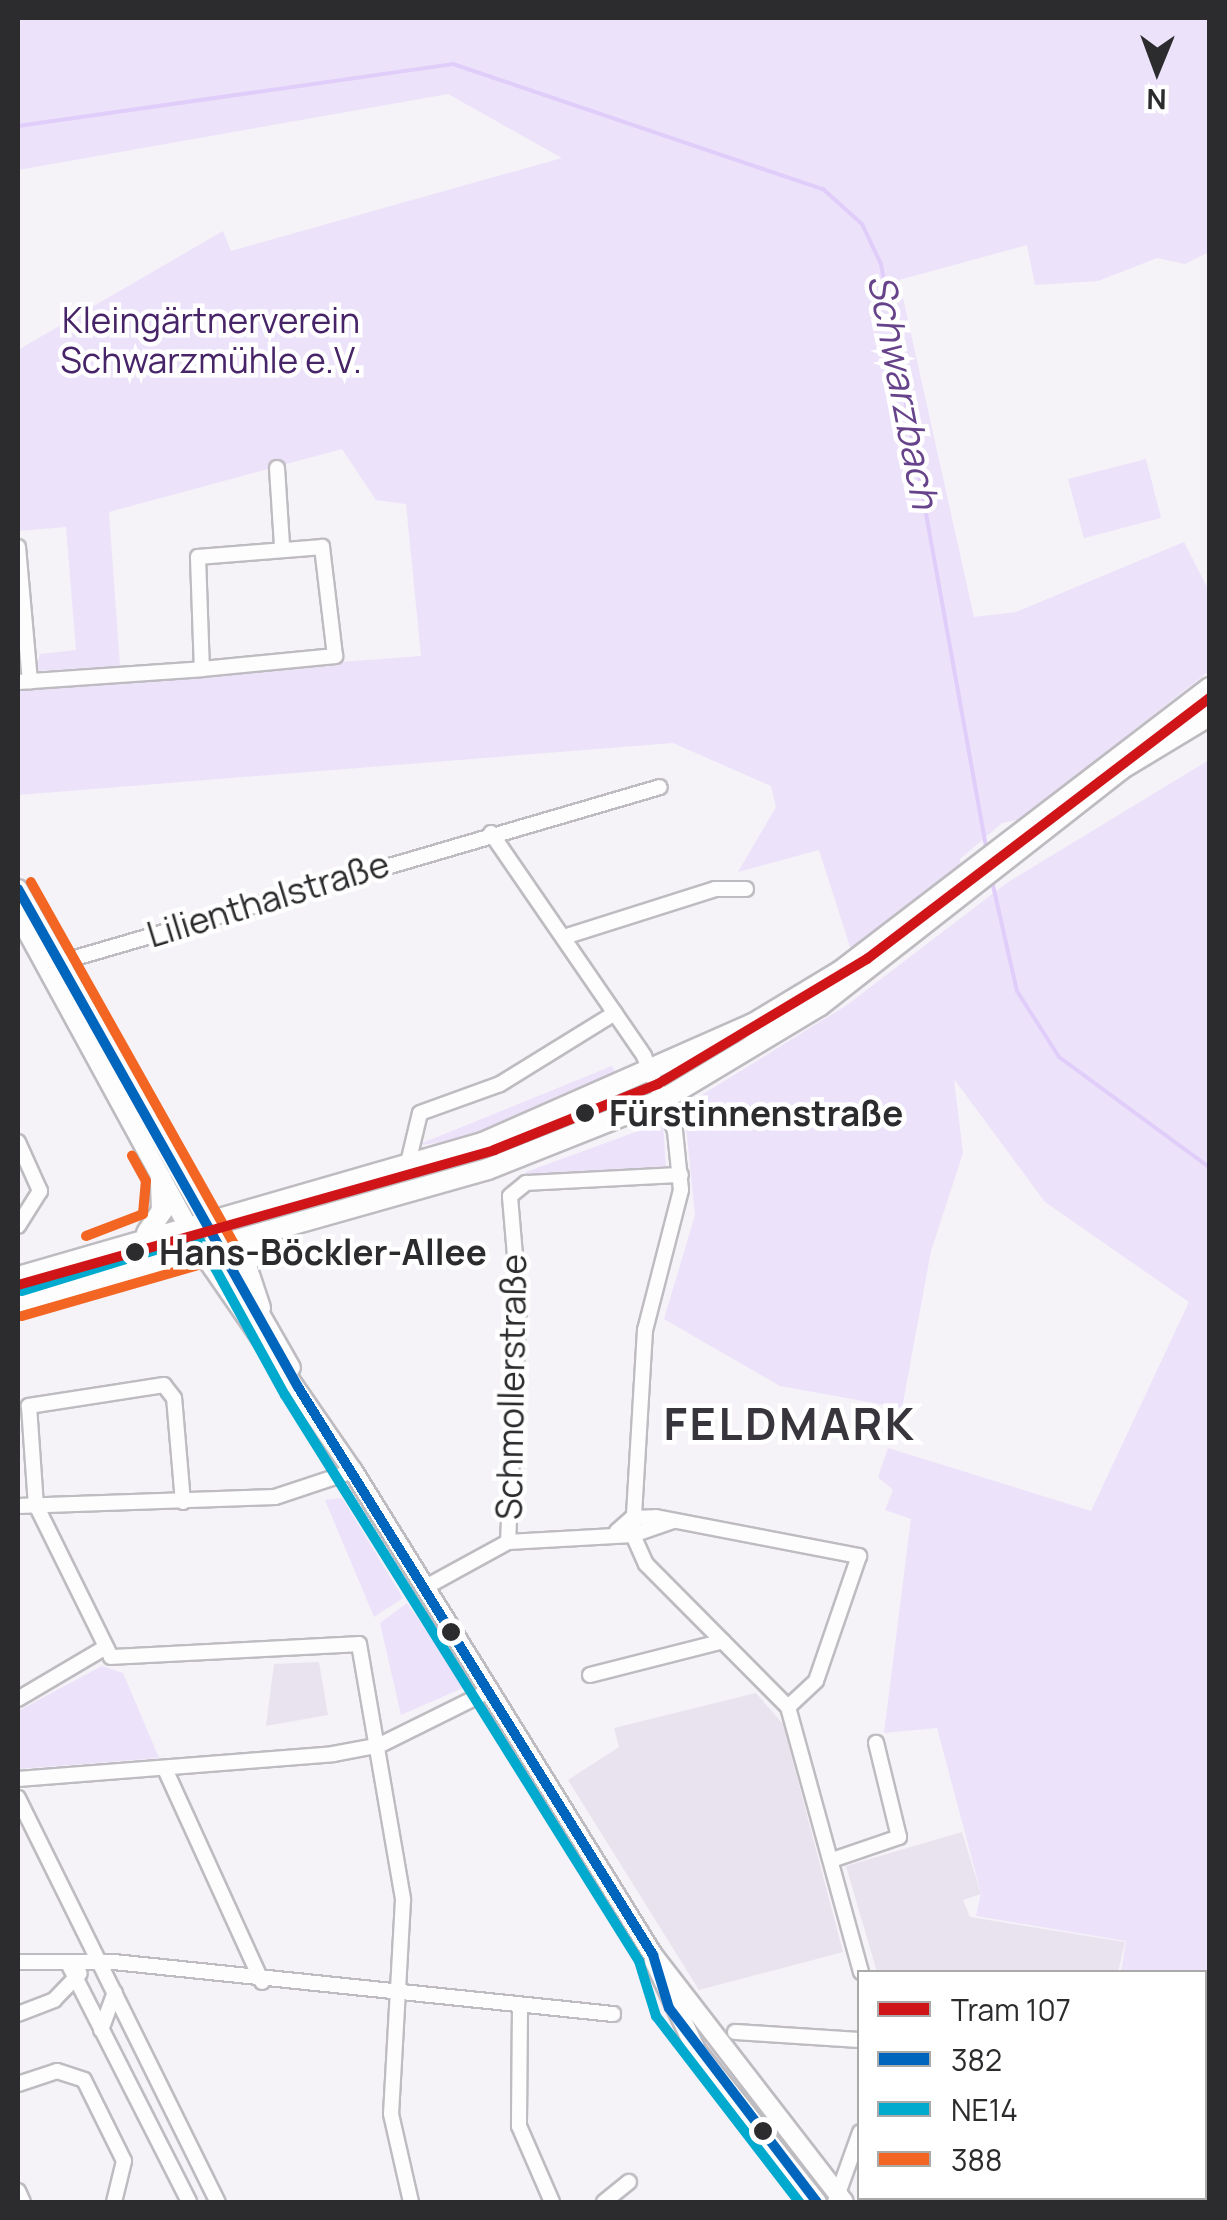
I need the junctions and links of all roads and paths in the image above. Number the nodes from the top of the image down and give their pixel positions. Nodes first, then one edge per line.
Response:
1 (278, 468) dead end
2 (282, 546) junction
3 (18, 547) edge
4 (202, 668) junction
5 (24, 682) edge
6 (1210, 688) edge
7 (1210, 715) edge
8 (660, 787) dead end
9 (491, 832) junction
10 (1003, 854) junction
11 (979, 874) junction
12 (18, 889) edge
13 (746, 889) dead end
14 (18, 916) edge
15 (564, 937) junction
16 (52, 964) junction
17 (614, 1014) junction
18 (653, 1073) junction
19 (664, 1099) junction
20 (18, 1142) edge
21 (408, 1164) junction
22 (681, 1175) junction
23 (162, 1178) junction
24 (196, 1220) junction
25 (18, 1226) edge
26 (268, 1230) junction
27 (147, 1233) junction
28 (210, 1248) junction
29 (18, 1276) edge
30 (18, 1302) edge
31 (260, 1308) junction
32 (298, 1387) junction
33 (23, 1404) edge
34 (352, 1471) junction
35 (183, 1502) junction
36 (36, 1505) junction
37 (18, 1506) edge
38 (632, 1518) junction
39 (674, 1521) junction
40 (617, 1531) junction
41 (633, 1535) junction
42 (508, 1542) junction
43 (424, 1588) junction
44 (723, 1641) junction
45 (106, 1647) junction
46 (590, 1675) dead end
47 (487, 1692) junction
48 (18, 1699) edge
49 (788, 1707) junction
50 (876, 1743) dead end
51 (380, 1745) junction
52 (165, 1769) junction
53 (18, 1780) edge
54 (18, 1798) edge
55 (832, 1860) junction
56 (18, 1962) edge
57 (81, 1969) junction
58 (861, 1970) edge
59 (262, 1982) junction
60 (115, 1992) junction
61 (403, 1996) junction
62 (520, 2007) junction
63 (18, 2014) edge
64 (613, 2014) dead end
65 (686, 2017) junction
66 (101, 2030) junction
67 (735, 2032) dead end
68 (857, 2040) edge
69 (18, 2084) edge
70 (857, 2142) edge
71 (191, 2148) junction
72 (168, 2161) junction
73 (629, 2182) dead end
74 (18, 2191) edge
75 (839, 2200) edge
76 (23, 2202) edge
77 (114, 2202) edge
78 (190, 2202) edge
79 (218, 2202) edge
80 (411, 2202) edge
81 (552, 2202) edge
82 (604, 2202) edge
83 (817, 2202) edge

1 - 2 street
2 - 4 street
2 - 4 street
3 - 5 street
4 - 5 street
6 - 10 main road
7 - 10 main road
8 - 9 street, Lilienthalstraße
9 - 15 street
9 - 16 street, Lilienthalstraße
10 - 11 main road
11 - 18 main road
11 - 19 main road
12 - 16 street
13 - 15 street
14 - 16 street
15 - 17 street
16 - 23 street
16 - 24 street
17 - 18 street
17 - 21 street
18 - 19 street
18 - 21 main road
19 - 22 street
19 - 26 main road
20 - 25 street
21 - 24 main road
22 - 38 street
22 - 42 street, Schmollerstraße
23 - 24 street
23 - 27 main road
24 - 27 main road
24 - 28 street
26 - 28 main road
26 - 31 main road
27 - 29 main road
28 - 30 main road
28 - 31 street
28 - 32 street
31 - 32 street
32 - 34 street
33 - 35 street
33 - 36 street
34 - 35 street
34 - 43 street
35 - 36 street
36 - 37 street
36 - 45 street
38 - 39 street
38 - 40 street
38 - 41 street
39 - 41 street
39 - 49 street
40 - 41 street
40 - 42 street
41 - 44 street
42 - 43 street
43 - 47 street
44 - 46 street
44 - 49 street
45 - 48 street
45 - 51 street
47 - 51 street
47 - 65 street
49 - 55 street
50 - 55 street
51 - 52 street
51 - 61 street
52 - 53 street
52 - 59 street
54 - 57 street
55 - 58 street
56 - 57 street
57 - 59 street
57 - 60 street
57 - 63 street
57 - 66 street
59 - 61 street
60 - 66 street
60 - 71 street
61 - 62 street
61 - 80 street
62 - 64 street
62 - 81 street
65 - 75 street
65 - 83 street
66 - 72 street
67 - 68 street
69 - 77 street
70 - 75 street
71 - 72 street
71 - 79 street
72 - 78 street
73 - 82 street
74 - 76 street

